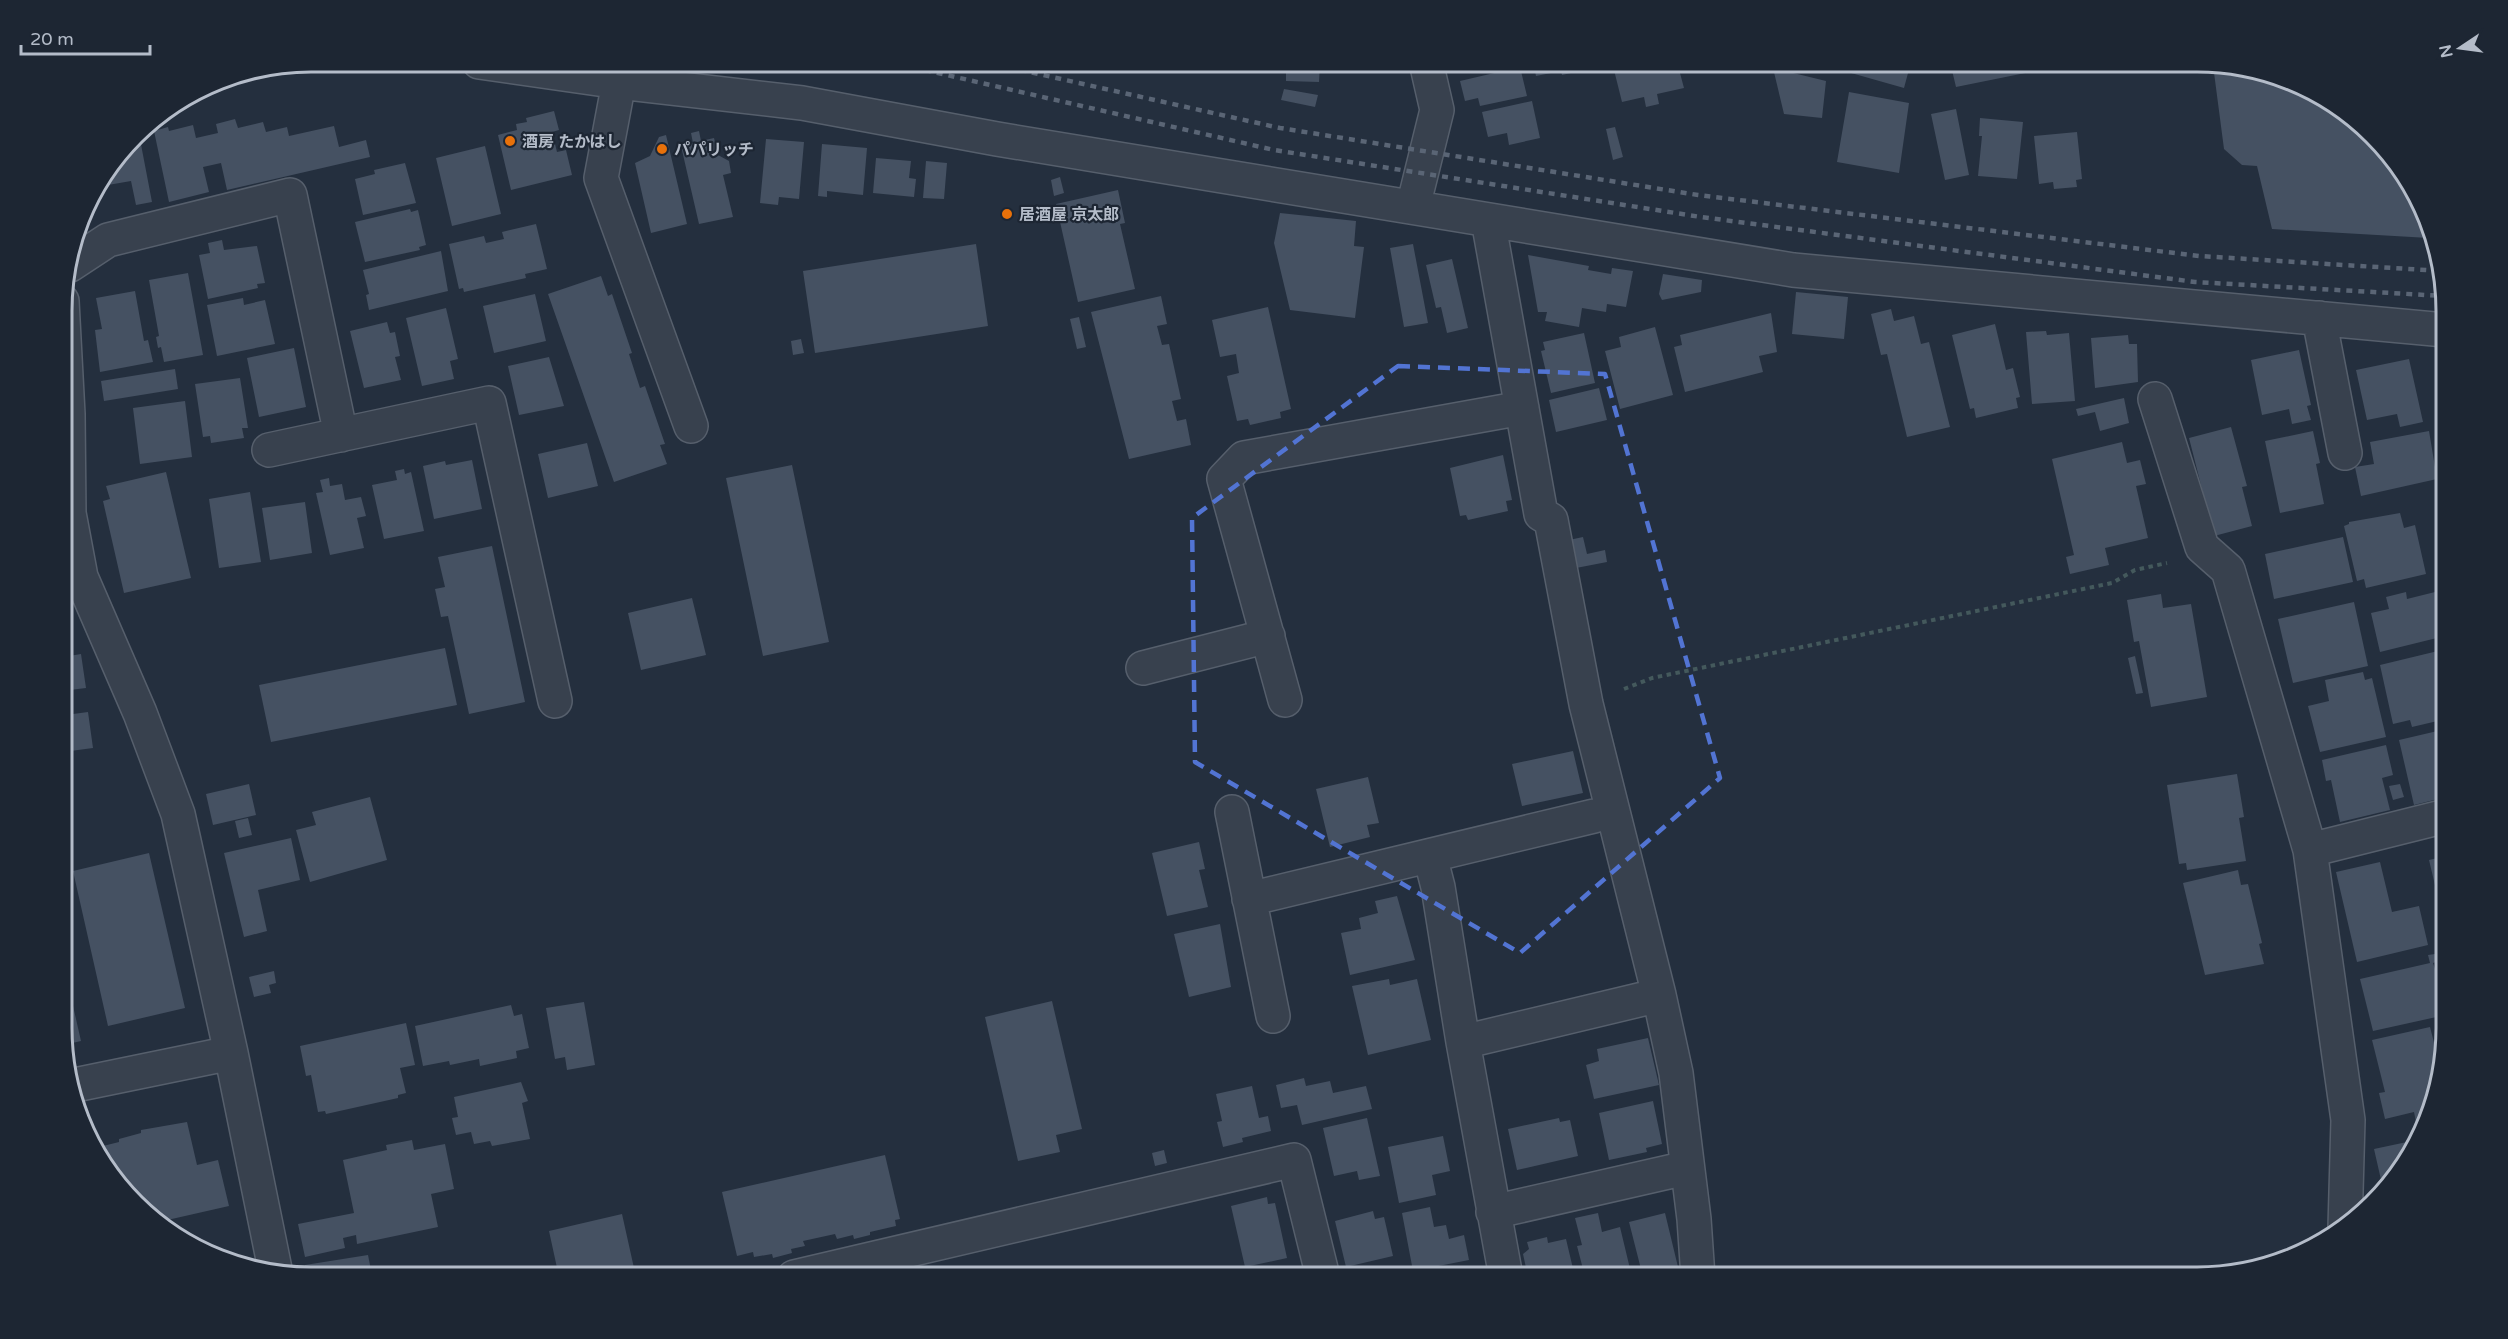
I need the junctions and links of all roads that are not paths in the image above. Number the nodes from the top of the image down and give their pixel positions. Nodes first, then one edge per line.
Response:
1 (582, 72) edge
2 (1428, 72) edge
3 (619, 82) junction
4 (1413, 207) junction
5 (1488, 220) junction
6 (78, 260) edge
7 (2319, 318) junction
8 (2436, 329) edge
9 (2155, 399) dead end
10 (1522, 408) junction
11 (691, 426) dead end
12 (341, 435) junction
13 (269, 450) dead end
14 (2345, 453) dead end
15 (72, 529) edge
16 (1268, 636) junction
17 (1143, 668) dead end
18 (1286, 700) dead end
19 (555, 701) dead end
20 (1232, 812) dead end
21 (1594, 816) dead end
22 (2436, 818) edge
23 (2310, 850) junction
24 (1430, 856) junction
25 (1249, 899) junction
26 (1643, 999) dead end
27 (1273, 1016) dead end
28 (1463, 1042) junction
29 (231, 1053) junction
30 (79, 1084) edge
31 (1673, 1171) dead end
32 (1493, 1212) junction
33 (2345, 1215) edge
34 (274, 1264) edge
35 (837, 1267) edge
36 (1321, 1267) edge
37 (1504, 1267) edge
38 (1697, 1267) edge

1 - 3 street
2 - 4 street
3 - 4 street
3 - 11 street
4 - 5 street
5 - 7 street
5 - 10 street
6 - 12 street
7 - 8 street
7 - 14 street
9 - 23 street
10 - 16 street
10 - 38 street
12 - 13 street
12 - 19 street
15 - 29 street
16 - 17 street
16 - 18 street
20 - 25 street
21 - 24 street
22 - 23 street
23 - 33 street
24 - 25 street
24 - 28 street
25 - 27 street
26 - 28 street
28 - 32 street
29 - 30 street
29 - 34 street
31 - 32 street
32 - 37 street
35 - 36 street

